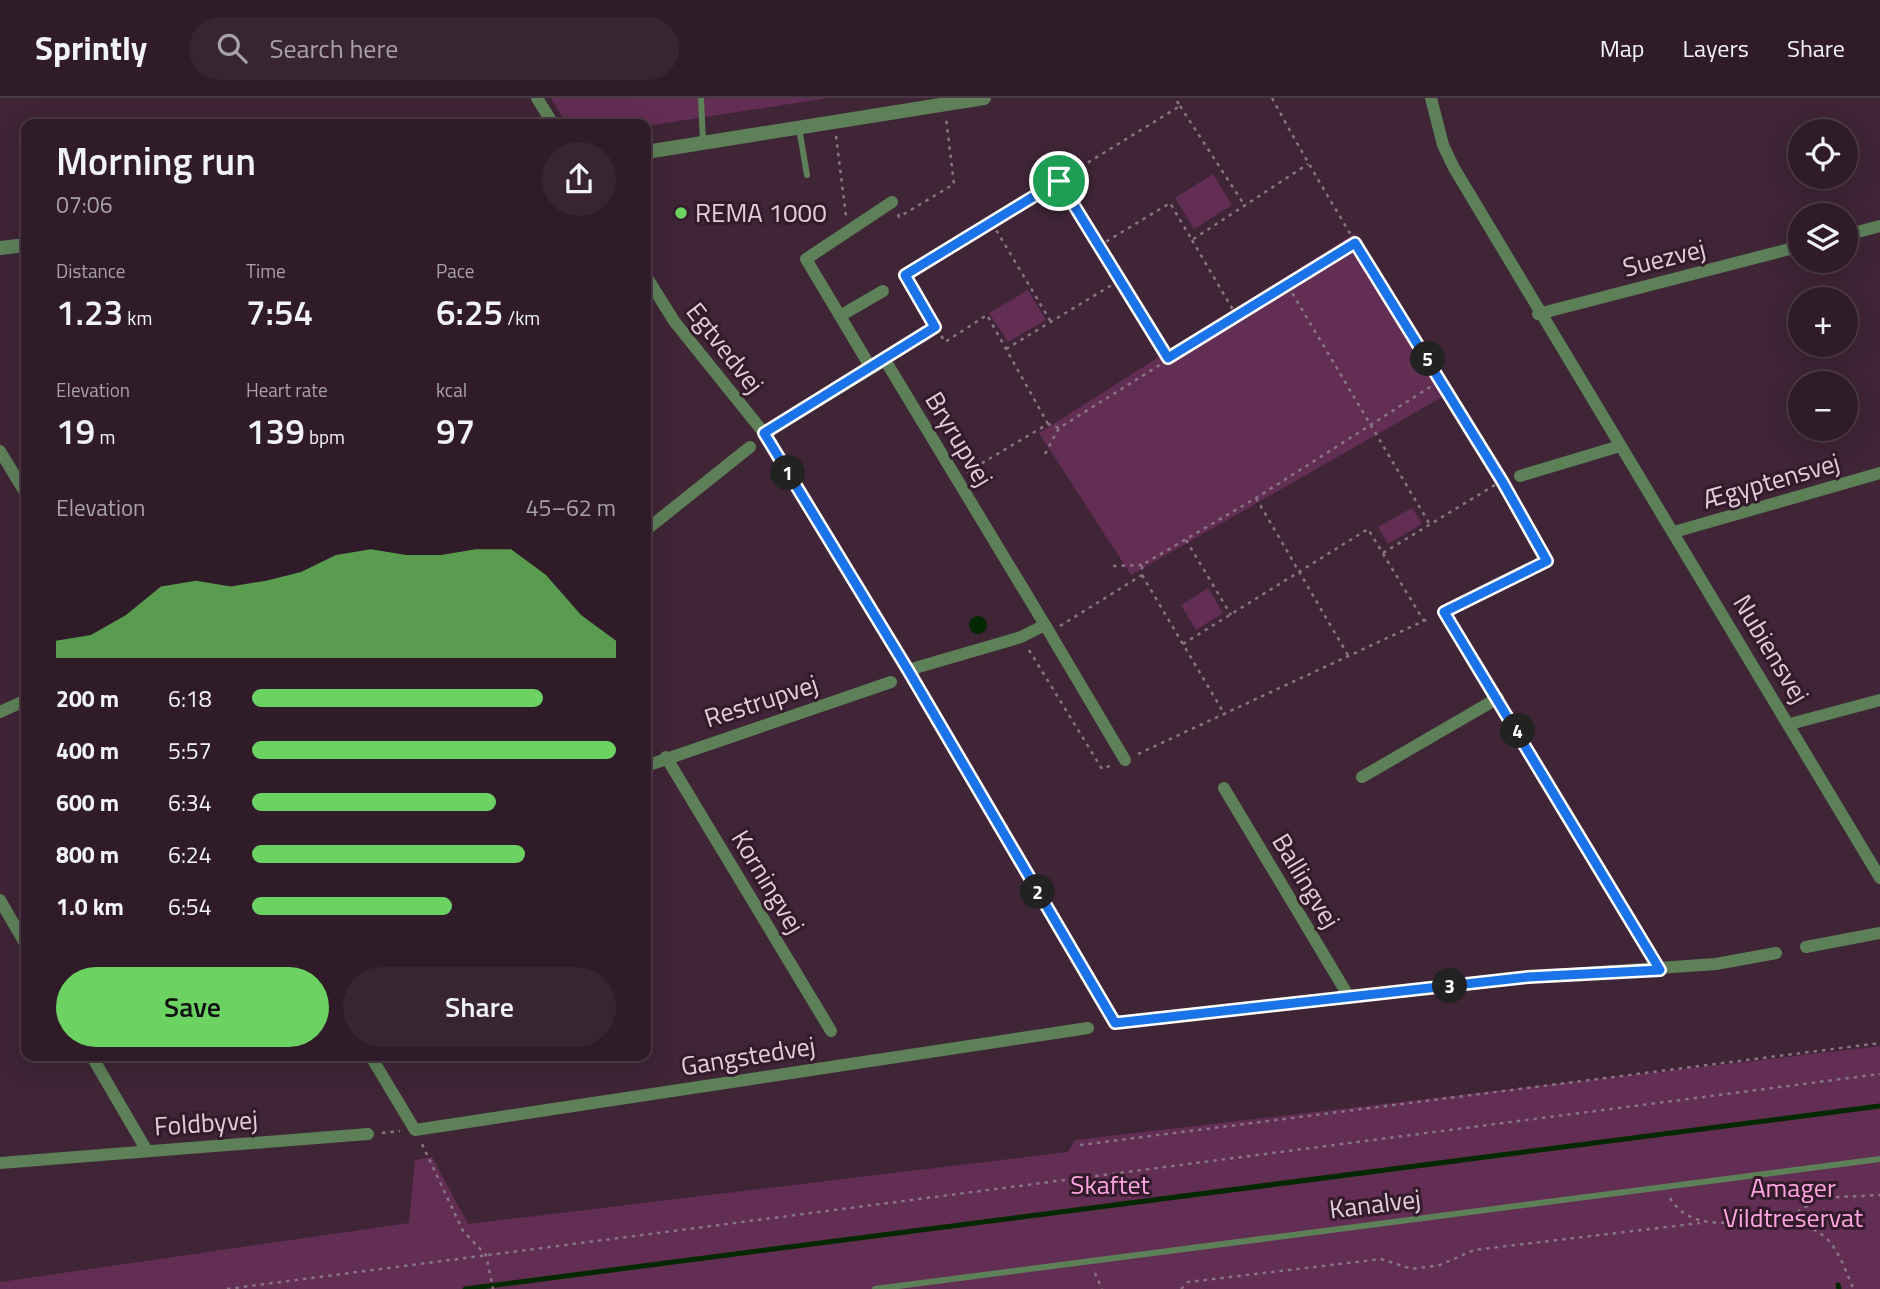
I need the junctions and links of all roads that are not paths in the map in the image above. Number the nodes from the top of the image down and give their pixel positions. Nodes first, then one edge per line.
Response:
1 (537, 98) edge
2 (701, 98) edge
3 (984, 98) edge
4 (1431, 98) edge
5 (550, 119) edge
6 (799, 128) junction
7 (703, 144) junction
8 (651, 151) edge
9 (807, 175) dead end
10 (892, 202) road end
11 (1880, 226) edge
12 (1858, 232) edge
13 (21, 246) edge
14 (0, 248) edge
15 (1788, 249) edge
16 (651, 284) edge
17 (883, 291) dead end
18 (1538, 314) junction
19 (840, 316) junction
20 (871, 368) junction
21 (764, 433) junction
22 (1620, 446) junction
23 (750, 447) dead end
24 (0, 452) edge
25 (1880, 473) edge
26 (1520, 476) dead end
27 (21, 486) edge
28 (651, 526) edge
29 (1674, 532) junction
30 (1444, 612) road end
31 (1045, 625) junction
32 (908, 670) junction
33 (891, 682) dead end
34 (1498, 698) junction
35 (1880, 700) edge
36 (21, 702) edge
37 (0, 712) edge
38 (1790, 724) junction
39 (666, 757) junction
40 (1125, 760) road end
41 (651, 764) edge
42 (1362, 777) dead end
43 (1224, 788) dead end
44 (1880, 878) edge
45 (0, 900) edge
46 (1880, 933) edge
47 (21, 936) edge
48 (1806, 947) dead end
49 (1776, 953) dead end
50 (1660, 970) junction
51 (1349, 997) junction
52 (1088, 1028) dead end
53 (831, 1031) dead end
54 (94, 1061) edge
55 (374, 1061) edge
56 (368, 1133) road end
57 (147, 1151) junction
58 (1880, 1159) edge
59 (0, 1163) edge
60 (875, 1289) edge

1 - 5 street
2 - 7 lane
3 - 6 street
4 - 18 street, Nubiensvej
6 - 7 street
6 - 9 lane
7 - 8 street
10 - 19 street
11 - 12 street
13 - 14 street
15 - 18 street, Suezvej
16 - 21 street, Egtvedvej
17 - 19 street
18 - 22 street, Nubiensvej
19 - 20 street
20 - 21 street
20 - 31 street, Bryrupvej
21 - 32 street, Egtvedvej
22 - 26 street
22 - 29 street, Nubiensvej
23 - 28 street
24 - 27 street
25 - 29 street, Ægyptensvej
29 - 38 street, Nubiensvej
30 - 34 street
31 - 32 street
31 - 40 street
32 - 51 street, Egtvedvej
33 - 39 street, Restrupvej
34 - 42 street
34 - 50 street
35 - 38 street
36 - 37 street
38 - 44 street, Nubiensvej
39 - 41 street, Restrupvej
39 - 53 street, Korningvej
43 - 51 street, Ballingvej
45 - 47 street
46 - 48 street
49 - 50 street
50 - 51 street
52 - 55 street, Gangstedvej
54 - 57 street
56 - 57 street, Foldbyvej
57 - 59 street, Foldbyvej
58 - 60 lane, Kanalvej

